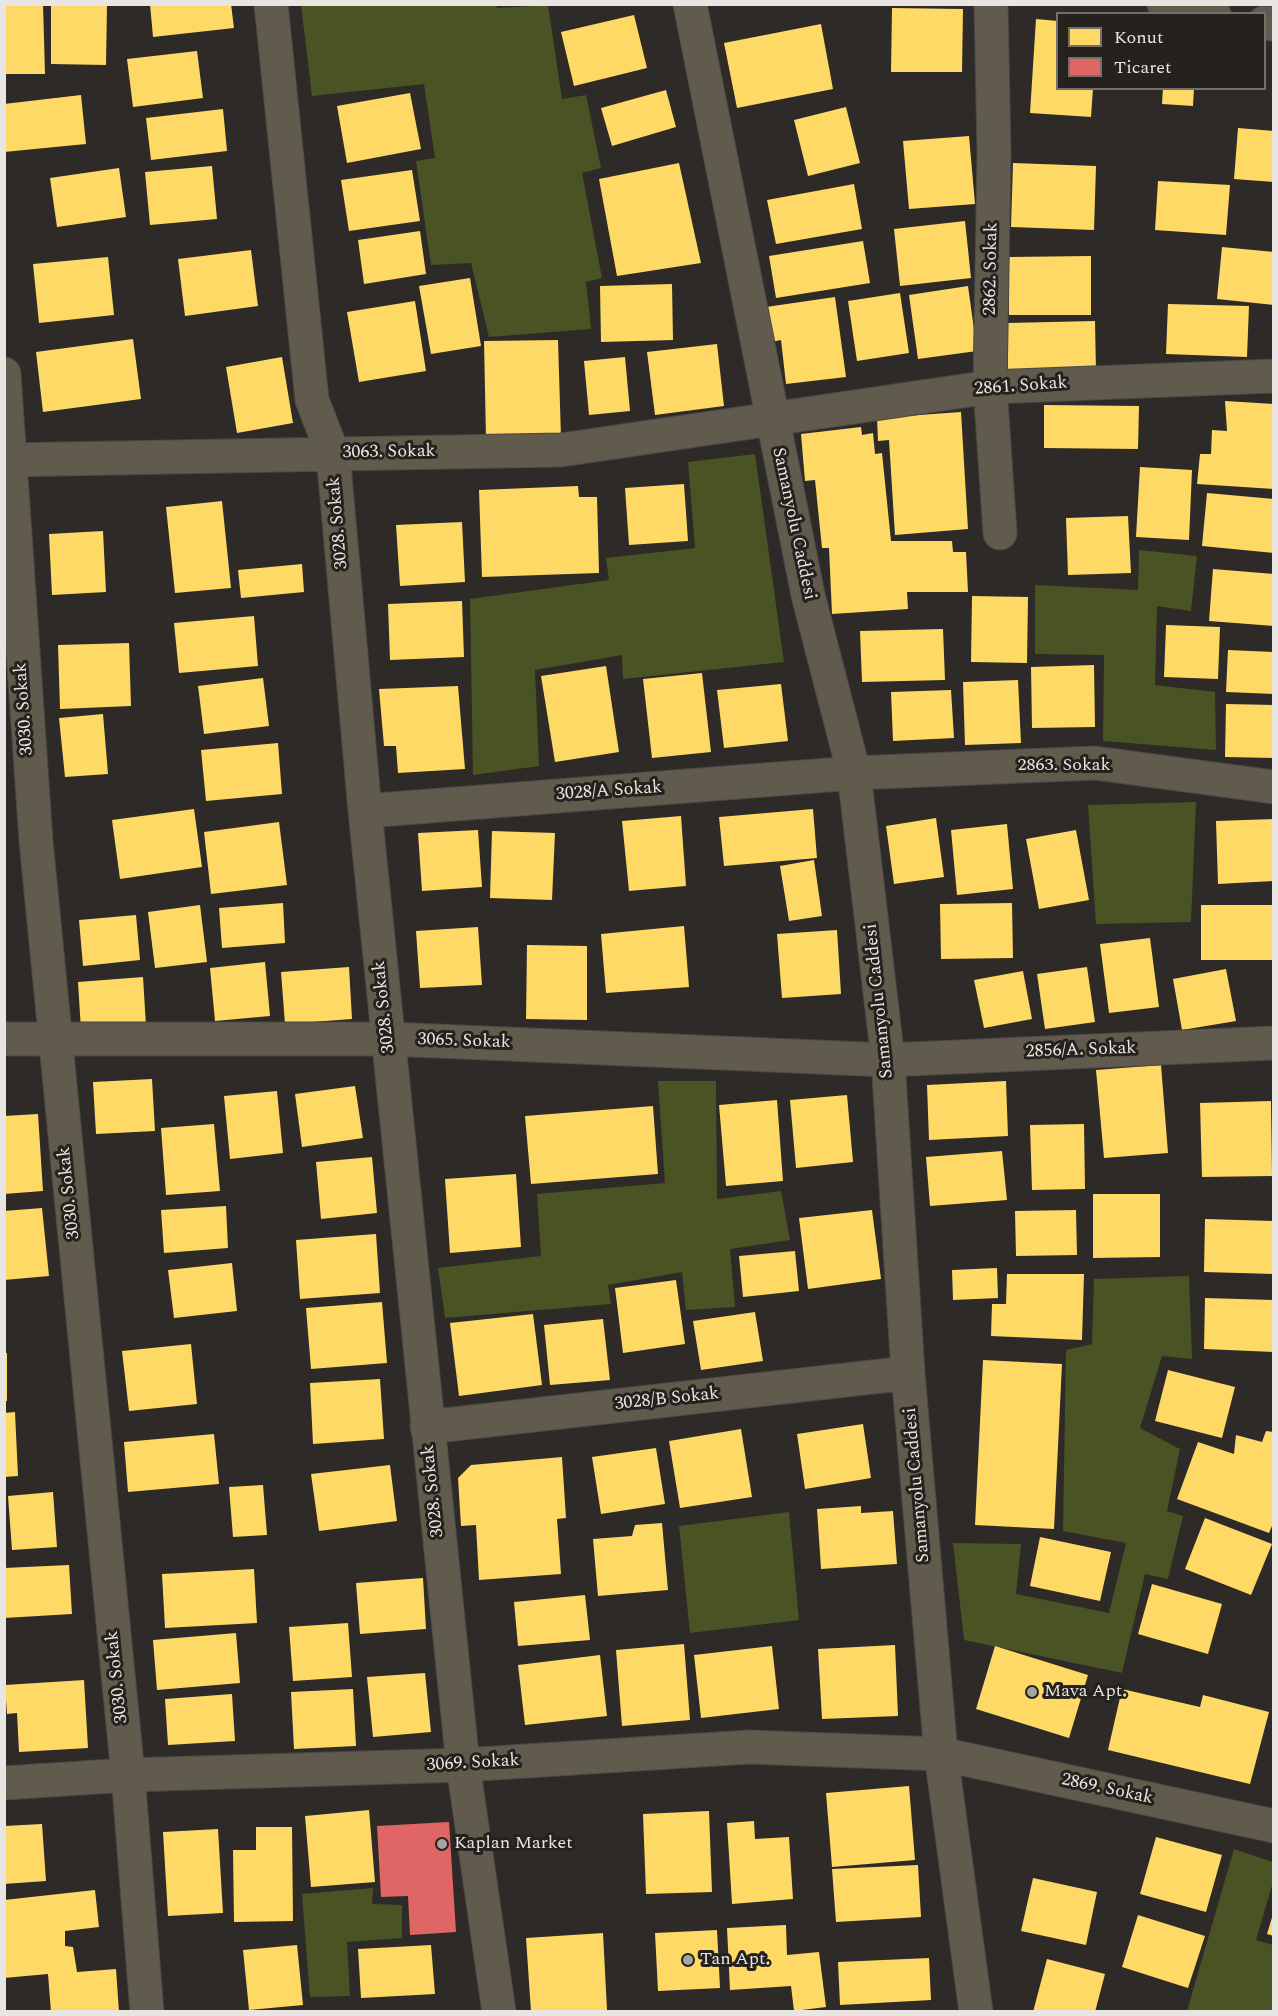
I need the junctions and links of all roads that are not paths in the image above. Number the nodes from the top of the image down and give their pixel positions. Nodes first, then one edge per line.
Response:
1 (272, 4) edge
2 (690, 4) edge
3 (991, 4) edge
4 (1164, 4) edge
5 (1204, 12) edge
6 (4, 374) edge
7 (1274, 376) edge
8 (990, 387) junction
9 (771, 420) junction
10 (333, 454) junction
11 (8, 460) edge
12 (1000, 533) dead end
13 (854, 773) junction
14 (1274, 787) edge
15 (365, 811) junction
16 (4, 1039) edge
17 (54, 1039) junction
18 (389, 1039) junction
19 (1274, 1043) edge
20 (888, 1060) junction
21 (908, 1373) junction
22 (427, 1427) junction
23 (941, 1754) junction
24 (463, 1765) junction
25 (128, 1775) junction
26 (4, 1783) edge
27 (1274, 1826) edge
28 (147, 2012) edge
29 (499, 2012) edge
30 (976, 2012) edge

1 - 10 street, 3028. Sokak
2 - 9 street, Samanyolu Caddesi
3 - 8 street, 2862. Sokak
4 - 5 street
6 - 11 street, 3030. Sokak
7 - 8 street, 2861. Sokak
8 - 9 street, 2861. Sokak
8 - 12 street, 2862. Sokak
9 - 10 street, 3063. Sokak
9 - 13 street, Samanyolu Caddesi
10 - 11 street, 3063. Sokak
10 - 15 street, 3028. Sokak
11 - 17 street, 3030. Sokak
13 - 14 street, 2863. Sokak
13 - 15 street, 3028/A Sokak
13 - 20 street, Samanyolu Caddesi
15 - 18 street, 3028. Sokak
16 - 17 street, 3065. Sokak
17 - 18 street, 3065. Sokak
17 - 25 street, 3030. Sokak
18 - 20 street, 3065. Sokak
18 - 22 street, 3028. Sokak
19 - 20 street, 2856/A. Sokak
20 - 21 street, Samanyolu Caddesi
21 - 22 street, 3028/B Sokak
21 - 23 street, Samanyolu Caddesi
22 - 24 street, 3028. Sokak
23 - 24 street, 3069. Sokak
23 - 27 street, 2869. Sokak
23 - 30 street, Samanyolu Caddesi
24 - 25 street, 3069. Sokak
24 - 29 street, 3028. Sokak
25 - 26 street, 3069. Sokak
25 - 28 street, 3030. Sokak

